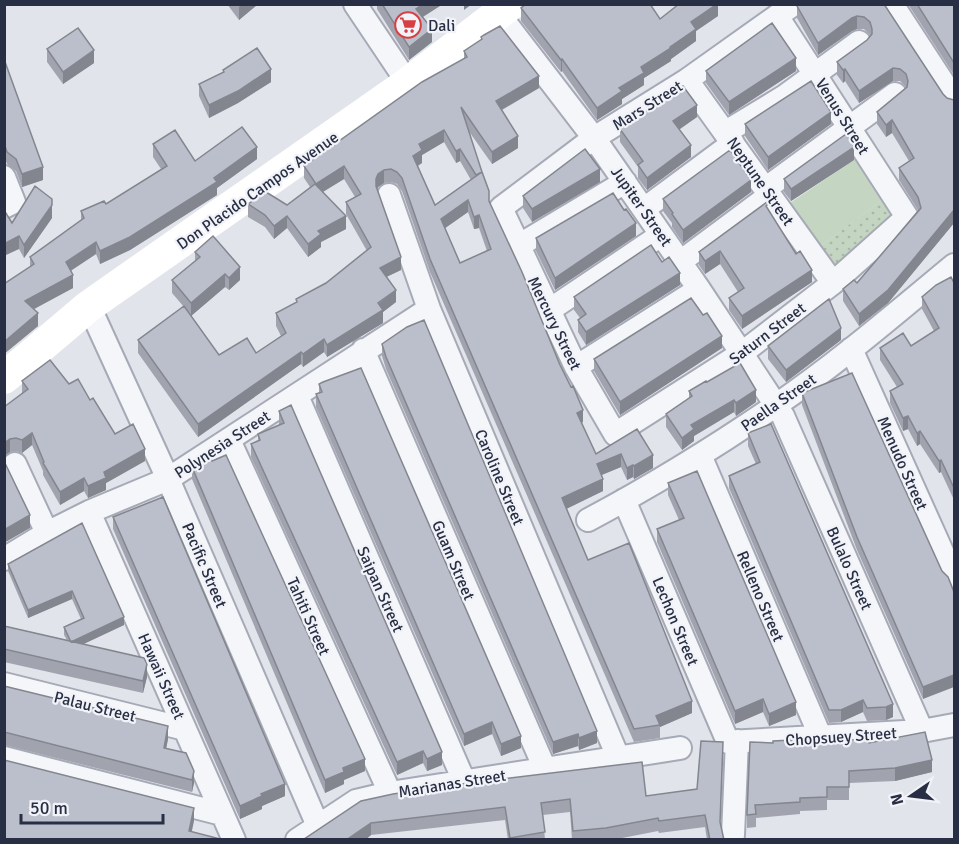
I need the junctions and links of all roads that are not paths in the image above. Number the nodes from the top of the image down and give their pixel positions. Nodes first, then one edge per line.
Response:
1 (355, 4) edge
2 (892, 4) edge
3 (505, 9) edge
4 (786, 10) edge
5 (859, 42) dead end
6 (816, 73) junction
7 (687, 80) junction
8 (408, 83) junction
9 (895, 94) edge
10 (954, 99) edge
11 (850, 127) junction
12 (594, 138) junction
13 (729, 138) junction
14 (4, 177) edge
15 (625, 182) junction
16 (768, 192) junction
17 (389, 195) dead end
18 (4, 207) edge
19 (501, 208) joint
20 (644, 209) junction
21 (907, 217) joint
22 (661, 235) junction
23 (518, 246) junction
24 (681, 262) junction
25 (954, 265) edge
26 (833, 283) junction
27 (699, 289) junction
28 (89, 306) junction
29 (429, 309) junction
30 (548, 311) junction
31 (851, 349) junction
32 (363, 350) junction
33 (742, 353) junction
34 (576, 367) junction
35 (4, 378) edge
36 (297, 396) junction
37 (776, 405) junction
38 (615, 434) joint
39 (229, 440) junction
40 (700, 455) junction
41 (15, 464) dead end
42 (168, 479) junction
43 (624, 500) junction
44 (89, 512) junction
45 (588, 520) dead end
46 (47, 533) junction
47 (4, 559) edge
48 (954, 578) edge
49 (4, 684) edge
50 (954, 725) edge
51 (185, 729) junction
52 (922, 730) junction
53 (821, 738) junction
54 (732, 741) junction
55 (680, 748) dead end
56 (618, 757) junction
57 (4, 758) edge
58 (545, 769) junction
59 (465, 782) junction
60 (390, 793) junction
61 (222, 814) junction
62 (318, 826) junction
63 (733, 835) dead end
64 (234, 840) edge
65 (297, 840) edge

1 - 8 street
2 - 10 street
3 - 8 main road, Don Placido Campos Avenue
3 - 12 street, Jupiter Street
4 - 6 street, Venus Street
4 - 7 street, Mars Street
5 - 6 street
6 - 11 street, Venus Street
6 - 13 street
7 - 12 street, Mars Street
7 - 13 street, Neptune Street
8 - 28 main road, Don Placido Campos Avenue
9 - 11 street
11 - 16 street
11 - 21 street, Venus Street
12 - 15 street, Jupiter Street
12 - 19 street, Mars Street
13 - 16 street, Neptune Street
13 - 20 street
14 - 18 street
15 - 20 street, Jupiter Street
15 - 23 street
16 - 24 street
16 - 26 street, Neptune Street
17 - 29 street, Caroline Street
19 - 23 street, Mercury Street
20 - 22 street, Jupiter Street
21 - 26 street, Saturn Street
22 - 24 street, Jupiter Street
22 - 30 street
23 - 30 street, Mercury Street
24 - 27 street, Jupiter Street
25 - 31 street, Paella Street
26 - 33 street, Saturn Street
27 - 33 street, Jupiter Street
27 - 34 street
28 - 35 main road, Don Placido Campos Avenue
28 - 42 street, Pacific Street
29 - 32 street, Polynesia Street
29 - 56 street, Caroline Street
30 - 34 street, Mercury Street
31 - 37 street, Paella Street
31 - 48 street, Menudo Street
32 - 36 street, Polynesia Street
32 - 58 street, Guam Street
33 - 37 street, Jupiter Street
33 - 38 street, Saturn Street
34 - 38 street, Mercury Street
36 - 39 street, Polynesia Street
36 - 59 street, Saipan Street
37 - 40 street, Paella Street
37 - 52 street, Bulalo Street
39 - 42 street, Polynesia Street
39 - 60 street, Tahiti Street
40 - 43 street, Paella Street
40 - 53 street, Relleno Street
41 - 46 street
42 - 44 street, Polynesia Street
42 - 62 street, Pacific Street
43 - 45 street, Paella Street
43 - 54 street, Lechon Street
44 - 46 street, Polynesia Street
44 - 51 street, Hawaii Street
46 - 47 street, Polynesia Street
49 - 51 street, Palau Street
50 - 52 street, Chopsuey Street
51 - 61 street, Hawaii Street
52 - 53 street, Chopsuey Street
53 - 54 street, Chopsuey Street
54 - 63 street
55 - 56 street, Marianas Street
56 - 58 street, Marianas Street
57 - 61 street
58 - 59 street, Marianas Street
59 - 60 street, Marianas Street
60 - 62 street, Marianas Street
61 - 64 street, Hawaii Street
62 - 65 street, Marianas Street

